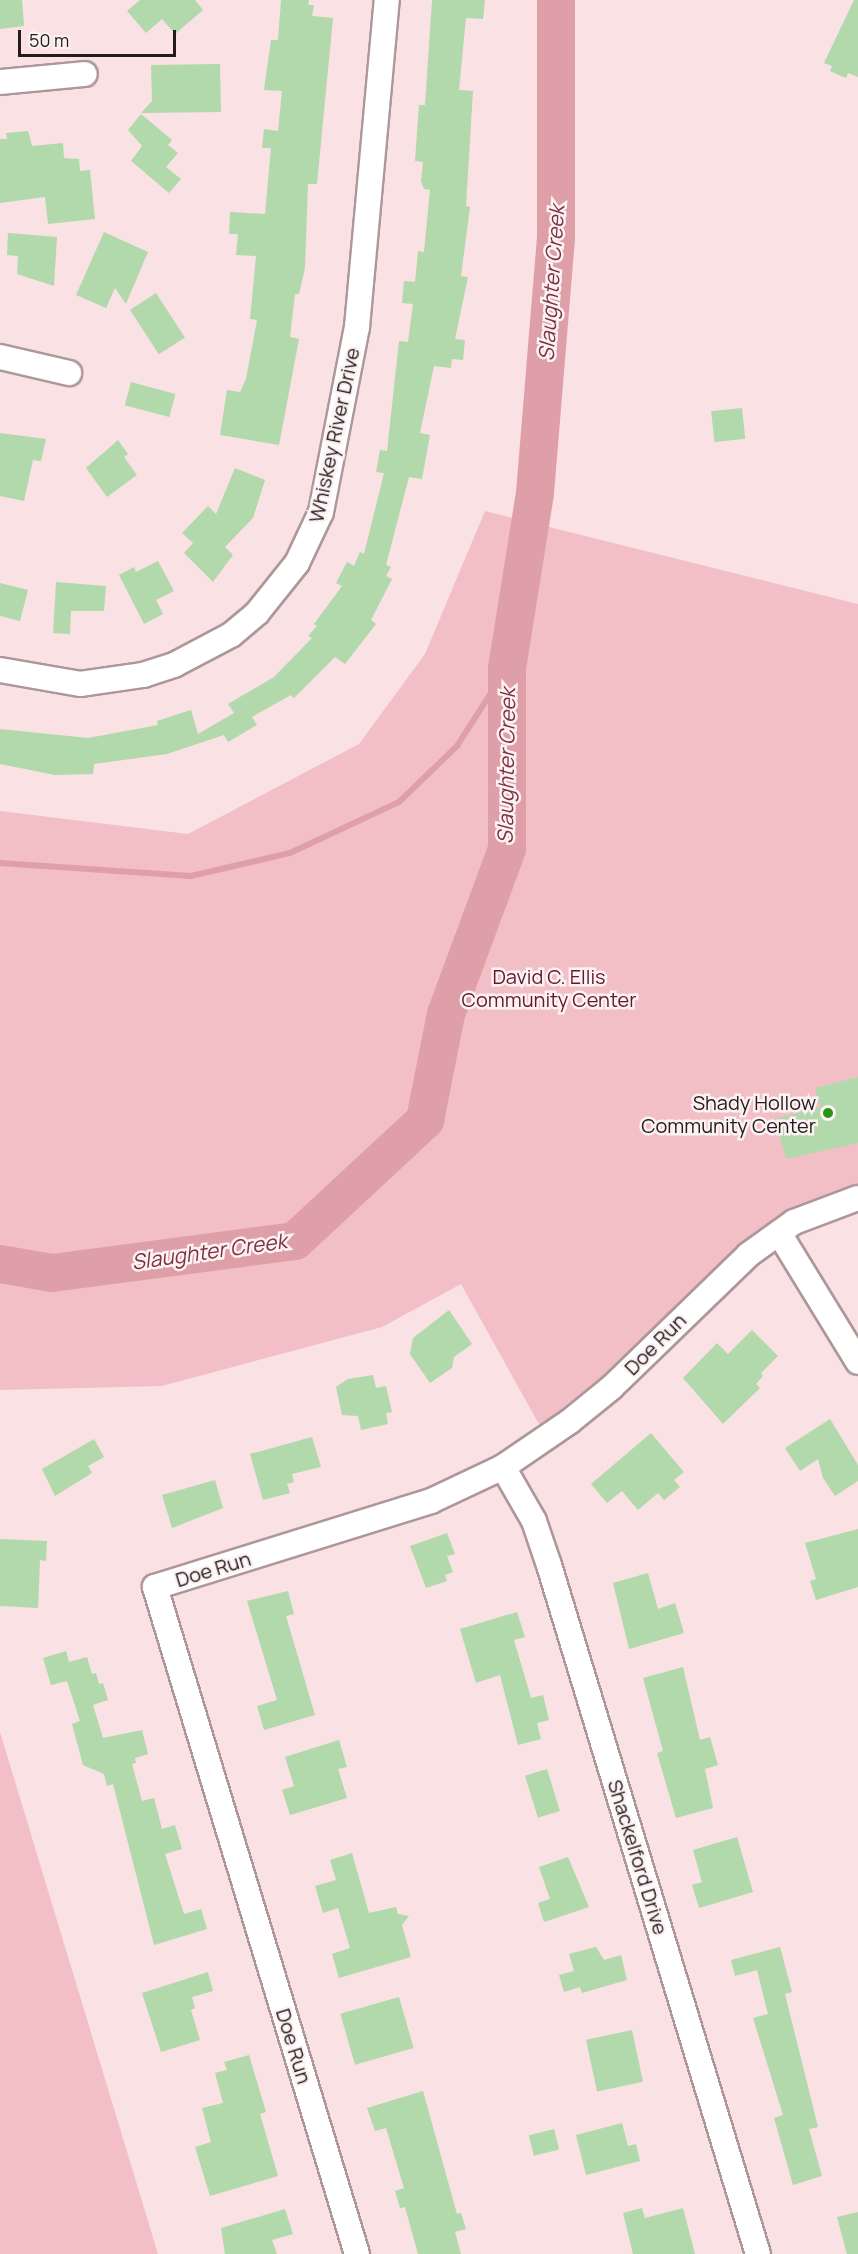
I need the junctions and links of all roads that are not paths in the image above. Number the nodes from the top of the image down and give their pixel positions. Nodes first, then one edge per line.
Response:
1 (387, 0) edge
2 (85, 74) dead end
3 (0, 82) edge
4 (0, 357) edge
5 (69, 373) dead end
6 (0, 670) edge
7 (858, 1198) edge
8 (779, 1233) junction
9 (858, 1362) edge
10 (502, 1467) junction
11 (357, 2254) edge
12 (758, 2254) edge

1 - 6 street, Whiskey River Drive
2 - 3 street
4 - 5 street
7 - 8 street, Doe Run
8 - 9 street
8 - 10 street, Doe Run
10 - 11 street, Doe Run
10 - 12 street, Shackelford Drive

